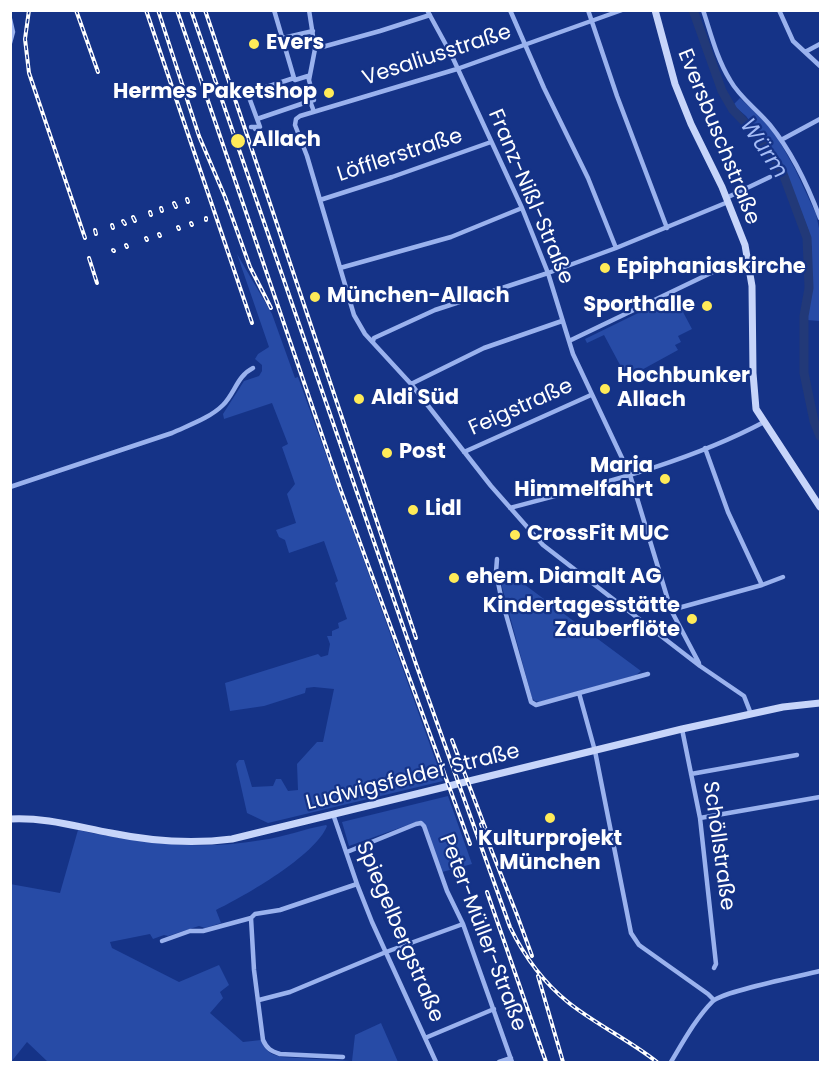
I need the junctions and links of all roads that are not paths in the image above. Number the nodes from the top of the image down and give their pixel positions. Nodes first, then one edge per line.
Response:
1 (274, 10) edge
2 (309, 10) edge
3 (510, 10) edge
4 (588, 10) edge
5 (622, 10) edge
6 (655, 10) edge
7 (704, 10) edge
8 (779, 10) edge
9 (429, 13) edge
10 (10, 19) edge
11 (591, 21) junction
12 (313, 31) junction
13 (283, 38) junction
14 (10, 43) edge
15 (820, 44) edge
16 (525, 45) junction
17 (315, 49) junction
18 (805, 52) junction
19 (820, 66) edge
20 (457, 69) junction
21 (293, 76) junction
22 (309, 80) junction
23 (310, 101) junction
24 (313, 109) dead end
25 (257, 119) junction
26 (820, 119) edge
27 (255, 128) dead end
28 (781, 140) junction
29 (491, 142) junction
30 (770, 177) dead end
31 (320, 200) junction
32 (727, 200) junction
33 (522, 208) junction
34 (820, 218) edge
35 (668, 228) junction
36 (616, 248) junction
37 (340, 268) junction
38 (715, 271) dead end
39 (548, 273) junction
40 (562, 321) junction
41 (373, 341) junction
42 (568, 341) junction
43 (253, 368) dead end
44 (411, 384) junction
45 (591, 395) junction
46 (764, 422) junction
47 (705, 448) junction
48 (464, 452) junction
49 (630, 475) junction
50 (10, 487) edge
51 (820, 507) edge
52 (510, 508) junction
53 (497, 559) dead end
54 (783, 577) dead end
55 (762, 585) junction
56 (671, 610) junction
57 (700, 666) junction
58 (648, 674) dead end
59 (579, 693) junction
60 (820, 703) edge
61 (751, 714) junction
62 (682, 729) junction
63 (595, 750) junction
64 (797, 755) dead end
65 (691, 774) junction
66 (820, 797) edge
67 (333, 814) junction
68 (700, 818) junction
69 (10, 819) edge
70 (347, 852) junction
71 (357, 884) junction
72 (251, 918) junction
73 (463, 924) junction
74 (162, 941) dead end
75 (386, 952) junction
76 (714, 968) dead end
77 (820, 971) edge
78 (259, 1000) junction
79 (714, 1000) junction
80 (494, 1009) junction
81 (425, 1038) junction
82 (343, 1057) dead end
83 (511, 1060) edge
84 (436, 1062) edge
85 (499, 1062) edge
86 (670, 1062) edge

1 - 13 street
2 - 12 street
3 - 16 street
4 - 11 street
5 - 11 street, Vesaliusstraße
6 - 32 street, Eversbuschstraße
7 - 28 street
8 - 18 street
9 - 17 street
9 - 20 street, Franz-Nißl-Straße
10 - 14 street
11 - 16 street, Vesaliusstraße
11 - 35 street
12 - 13 street
12 - 17 street
13 - 21 street
15 - 18 street
16 - 20 street, Vesaliusstraße
16 - 36 street
17 - 22 street
18 - 19 street
20 - 29 street, Franz-Nißl-Straße
20 - 31 street, Vesaliusstraße
21 - 22 street
21 - 25 street
22 - 23 street
23 - 24 street
23 - 25 street
25 - 27 street
26 - 28 street
28 - 34 street
29 - 31 street, Löfflerstraße
29 - 33 street, Franz-Nißl-Straße
30 - 32 street
31 - 37 street
32 - 35 street
32 - 46 street, Eversbuschstraße
33 - 37 street
33 - 39 street, Franz-Nißl-Straße
35 - 36 street
36 - 39 street
37 - 41 street
38 - 42 street
39 - 40 street, Franz-Nißl-Straße
39 - 41 street
40 - 42 street, Franz-Nißl-Straße
40 - 44 street
41 - 44 street
42 - 45 street, Franz-Nißl-Straße
43 - 50 street
44 - 48 street
45 - 48 street, Feigstraße
45 - 49 street, Franz-Nißl-Straße
46 - 47 street
46 - 51 street, Eversbuschstraße
47 - 49 street
47 - 55 street
48 - 52 street
49 - 52 street
49 - 56 street, Franz-Nißl-Straße
52 - 57 street
53 - 59 street
54 - 55 street
55 - 56 street
56 - 57 street, Franz-Nißl-Straße
57 - 61 street
58 - 59 street
59 - 63 street
60 - 61 street, Ludwigsfelder Straße
61 - 62 street, Ludwigsfelder Straße
62 - 63 street, Ludwigsfelder Straße
62 - 65 street, Schöllstraße
63 - 67 street, Ludwigsfelder Straße
63 - 79 street
64 - 65 street
65 - 68 street, Schöllstraße
66 - 68 street
67 - 69 street, Ludwigsfelder Straße
67 - 70 street, Spiegelbergstraße
68 - 76 street, Schöllstraße
70 - 71 street, Spiegelbergstraße
70 - 73 street, Peter-Müller-Straße
71 - 72 street
71 - 75 street, Spiegelbergstraße
72 - 74 street
72 - 78 street
73 - 75 street
73 - 80 street, Peter-Müller-Straße
75 - 78 street
75 - 81 street, Spiegelbergstraße
77 - 79 street
78 - 82 street
79 - 86 street
80 - 81 street
80 - 83 street, Peter-Müller-Straße
81 - 84 street, Spiegelbergstraße
83 - 85 street

